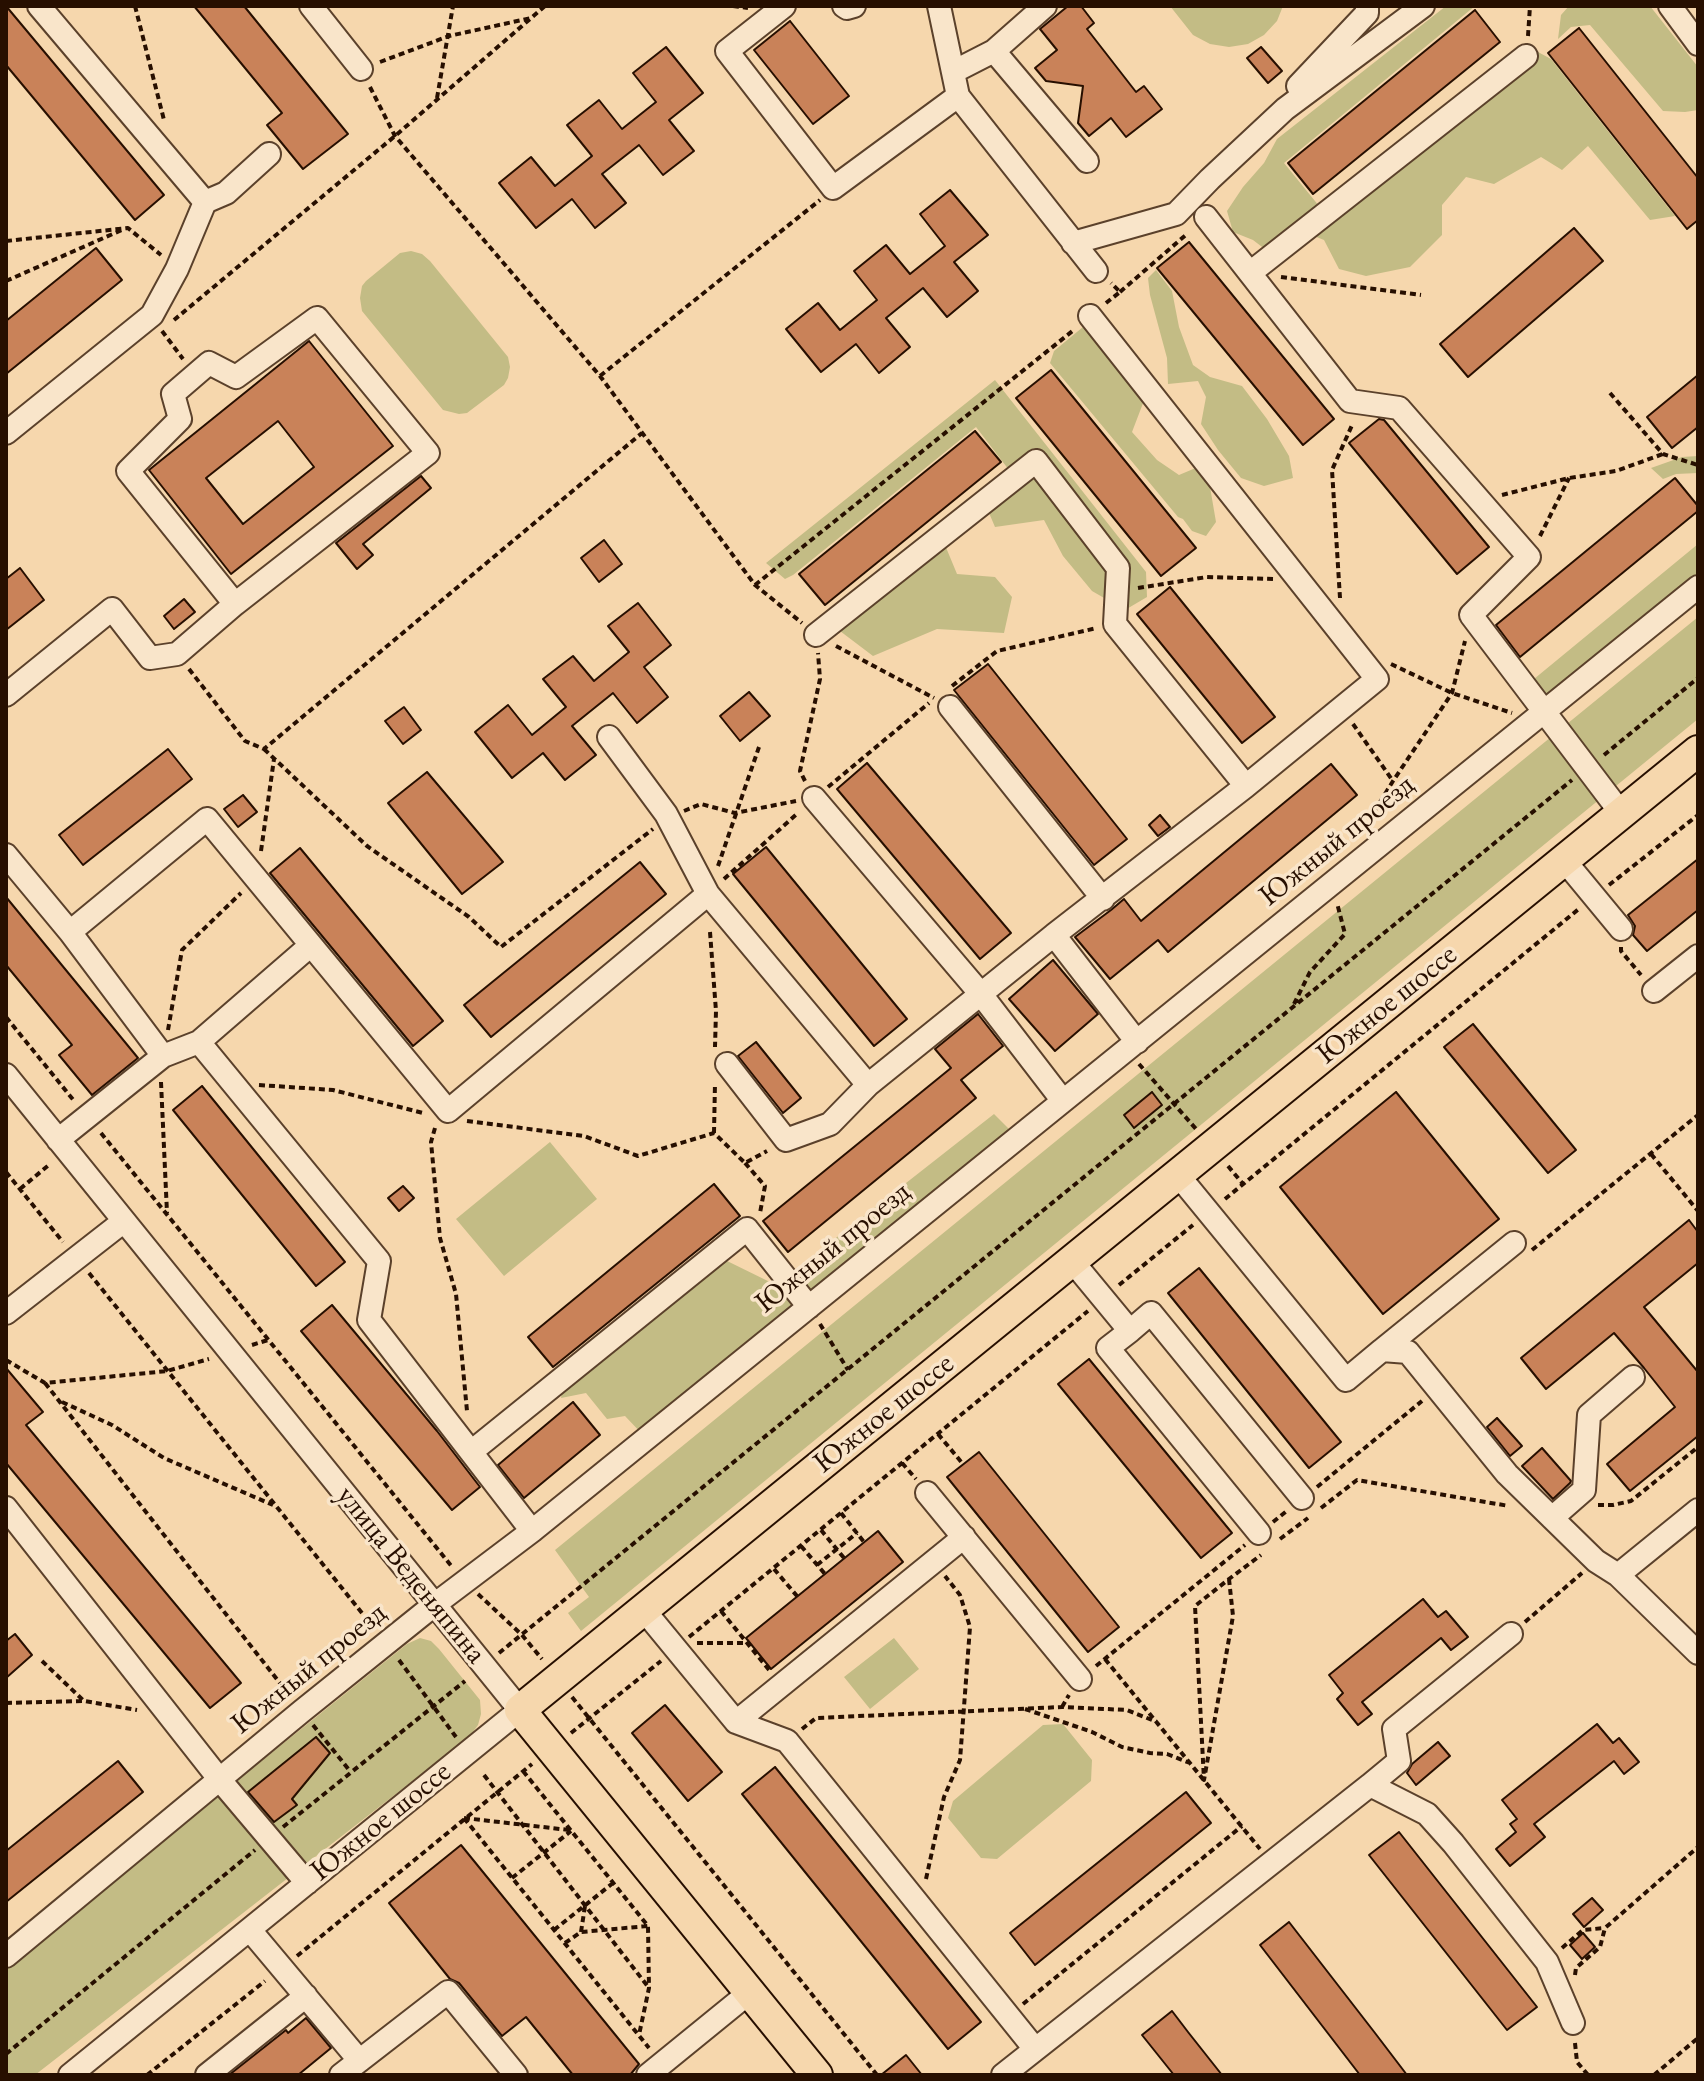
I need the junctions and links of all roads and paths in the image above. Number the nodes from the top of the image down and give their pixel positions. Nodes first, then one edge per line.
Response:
1 (39, 6) edge
2 (135, 6) edge
3 (311, 6) edge
4 (453, 6) edge
5 (545, 6) edge
6 (784, 6) edge
7 (844, 6) edge
8 (854, 6) edge
9 (939, 6) edge
10 (1045, 6) edge
11 (1367, 6) edge
12 (1423, 6) edge
13 (1530, 6) edge
14 (1670, 6) edge
15 (531, 18) junction
16 (449, 36) junction
17 (1698, 44) edge
18 (994, 51) junction
19 (1526, 56) joint
20 (361, 69) junction
21 (953, 72) junction
22 (958, 96) junction
23 (436, 99) junction
24 (1285, 109) junction
25 (166, 128) dead end
26 (395, 136) junction
27 (269, 154) dead end
28 (1087, 161) dead end
29 (833, 188) junction
30 (205, 202) junction
31 (1206, 217) joint
32 (128, 228) junction
33 (6, 241) edge
34 (1073, 243) junction
35 (177, 269) junction
36 (1096, 271) joint
37 (1250, 273) junction
38 (6, 281) edge
39 (1120, 292) junction
40 (1421, 295) dead end
41 (152, 315) junction
42 (1090, 316) junction
43 (174, 320) dead end
44 (194, 376) junction
45 (600, 376) junction
46 (1610, 393) dead end
47 (1362, 403) junction
48 (6, 433) edge
49 (642, 433) junction
50 (1663, 454) junction
51 (1698, 465) edge
52 (1569, 478) junction
53 (1480, 500) junction
54 (1529, 557) junction
55 (1299, 580) junction
56 (755, 585) junction
57 (1698, 587) edge
58 (1117, 591) junction
59 (235, 604) junction
60 (1115, 624) junction
61 (816, 635) junction
62 (1342, 635) junction
63 (177, 654) junction
64 (1359, 657) junction
65 (1698, 678) edge
66 (6, 695) edge
67 (944, 698) junction
68 (1341, 707) junction
69 (1539, 716) junction
70 (609, 737) dead end
71 (759, 747) dead end
72 (264, 749) junction
73 (1698, 751) edge
74 (274, 759) junction
75 (1587, 768) junction
76 (1393, 781) dead end
77 (1246, 786) junction
78 (814, 798) junction
79 (735, 813) junction
80 (1621, 813) junction
81 (1698, 815) edge
82 (668, 817) junction
83 (6, 855) edge
84 (1564, 860) junction
85 (257, 879) junction
86 (708, 894) junction
87 (1594, 896) junction
88 (1103, 899) junction
89 (1621, 929) joint
90 (70, 932) junction
91 (1054, 935) junction
92 (311, 945) junction
93 (1698, 956) edge
94 (1654, 991) joint
95 (980, 993) junction
96 (6, 1017) edge
97 (199, 1042) junction
98 (1131, 1046) junction
99 (163, 1056) junction
100 (719, 1064) junction
101 (6, 1075) edge
102 (233, 1084) junction
103 (868, 1085) junction
104 (1063, 1101) junction
105 (1174, 1104) junction
106 (444, 1114) junction
107 (1698, 1115) edge
108 (87, 1116) junction
109 (714, 1133) junction
110 (58, 1140) junction
111 (786, 1140) junction
112 (1212, 1147) junction
113 (1651, 1154) junction
114 (745, 1163) junction
115 (6, 1172) edge
116 (1178, 1175) junction
117 (1243, 1184) junction
118 (1698, 1211) edge
119 (1209, 1212) junction
120 (168, 1216) junction
121 (124, 1221) junction
122 (755, 1238) junction
123 (1522, 1248) joint
124 (76, 1257) junction
125 (1073, 1262) junction
126 (1103, 1298) junction
127 (809, 1307) junction
128 (6, 1313) edge
129 (1130, 1331) junction
130 (268, 1340) junction
131 (1382, 1350) junction
132 (230, 1352) junction
133 (6, 1360) edge
134 (848, 1370) junction
135 (167, 1371) junction
136 (1633, 1377) dead end
137 (45, 1383) junction
138 (60, 1401) junction
139 (938, 1434) junction
140 (1698, 1447) edge
141 (471, 1452) junction
142 (963, 1464) dead end
143 (927, 1493) dead end
144 (1302, 1498) dead end
145 (1573, 1499) junction
146 (276, 1506) junction
147 (6, 1508) edge
148 (1698, 1510) edge
149 (841, 1513) junction
150 (1549, 1515) junction
151 (821, 1530) junction
152 (532, 1531) junction
153 (857, 1533) junction
154 (964, 1537) junction
155 (864, 1542) dead end
156 (1266, 1543) junction
157 (801, 1546) junction
158 (837, 1549) junction
159 (844, 1558) dead end
160 (1596, 1561) junction
161 (817, 1565) junction
162 (774, 1569) junction
163 (825, 1574) dead end
164 (1618, 1575) junction
165 (1229, 1579) junction
166 (464, 1582) junction
167 (960, 1595) dead end
168 (797, 1596) dead end
169 (434, 1605) junction
170 (643, 1609) junction
171 (721, 1611) junction
172 (1511, 1634) joint
173 (522, 1635) junction
174 (747, 1643) junction
175 (387, 1644) junction
176 (676, 1648) junction
177 (1698, 1653) edge
178 (499, 1654) dead end
179 (1105, 1659) dead end
180 (42, 1661) dead end
181 (544, 1662) dead end
182 (1080, 1679) dead end
183 (465, 1681) dead end
184 (781, 1685) junction
185 (572, 1697) dead end
186 (155, 1698) junction
187 (84, 1701) junction
188 (6, 1703) edge
189 (434, 1707) junction
190 (1023, 1709) junction
191 (520, 1710) junction
192 (302, 1711) junction
193 (963, 1711) junction
194 (590, 1719) junction
195 (736, 1722) junction
196 (1157, 1722) junction
197 (569, 1735) dead end
198 (787, 1741) junction
199 (460, 1742) dead end
200 (534, 1763) dead end
201 (1191, 1764) junction
202 (523, 1771) junction
203 (350, 1772) junction
204 (484, 1775) dead end
205 (220, 1780) junction
206 (1204, 1780) junction
207 (1370, 1785) junction
208 (497, 1791) junction
209 (464, 1818) junction
210 (523, 1825) junction
211 (1242, 1826) junction
212 (571, 1831) junction
213 (268, 1839) junction
214 (1698, 1847) edge
215 (544, 1852) junction
216 (1272, 1862) junction
217 (512, 1878) junction
218 (307, 1883) junction
219 (613, 1883) junction
220 (585, 1905) junction
221 (920, 1906) junction
222 (648, 1926) junction
223 (1605, 1928) junction
224 (250, 1930) junction
225 (554, 1930) junction
226 (604, 1930) junction
227 (581, 1932) junction
228 (565, 1943) junction
229 (6, 1956) edge
230 (1547, 1962) junction
231 (282, 1968) junction
232 (1575, 1980) dead end
233 (649, 1988) junction
234 (750, 1992) junction
235 (306, 1996) junction
236 (1008, 2016) junction
237 (1573, 2023) joint
238 (639, 2036) junction
239 (1698, 2038) edge
240 (1030, 2053) junction
241 (6, 2054) edge
242 (359, 2060) junction
243 (655, 2069) edge
244 (70, 2075) edge
245 (147, 2075) edge
246 (207, 2075) edge
247 (341, 2075) edge
248 (516, 2075) edge
249 (817, 2075) edge
250 (877, 2075) edge
251 (1003, 2075) edge
252 (1040, 2075) edge
253 (1588, 2075) edge
254 (1654, 2075) edge

1 - 30 street
2 - 25 path
3 - 20 street
4 - 16 path
5 - 15 path
6 - 29 street
7 - 8 street
9 - 21 street
10 - 18 street
11 - 24 street
12 - 24 street
13 - 19 path
14 - 17 street
15 - 16 path
15 - 23 path
16 - 20 path
16 - 23 path
18 - 21 street
18 - 28 street
19 - 37 street
20 - 26 path
21 - 22 street
22 - 29 street
22 - 34 street
23 - 26 path
24 - 34 street
26 - 43 path
26 - 45 path
27 - 30 street
29 - 45 path
30 - 35 street
31 - 37 street
31 - 39 path
32 - 33 path
32 - 35 path
32 - 38 path
34 - 36 street
35 - 41 street
36 - 39 path
37 - 40 path
37 - 47 street
39 - 42 path
41 - 44 path
41 - 48 street
42 - 55 street
42 - 56 path
44 - 59 street
44 - 59 street
45 - 49 path
46 - 50 path
47 - 53 street
47 - 62 path
49 - 56 path
49 - 72 path
50 - 51 path
50 - 52 path
52 - 53 path
52 - 54 path
53 - 54 street
54 - 69 street
55 - 58 path
55 - 62 street
56 - 61 path
57 - 69 street, Южный проезд
58 - 60 street
58 - 61 street
59 - 63 street
60 - 67 path
60 - 77 street
61 - 67 path
61 - 78 path
62 - 64 street
63 - 66 street
63 - 72 path
64 - 68 street
64 - 69 path
65 - 75 path
67 - 78 path
67 - 88 street
68 - 76 path
68 - 77 street
69 - 75 street
69 - 98 street, Южный проезд
70 - 82 street
71 - 79 path
72 - 74 path
73 - 80 main road, Южное шоссе
74 - 82 path
74 - 85 path
75 - 80 street
75 - 105 path
77 - 88 street
78 - 79 path
78 - 86 path
78 - 95 street
79 - 82 path
79 - 86 path
80 - 84 main road, Южное шоссе
81 - 87 path
82 - 86 street
83 - 90 street
84 - 87 street
84 - 112 main road, Южное шоссе
85 - 90 street
85 - 92 street
85 - 99 path
86 - 100 path
86 - 103 street
86 - 106 street
87 - 89 street
87 - 117 path
88 - 91 street
89 - 94 path
90 - 99 street
91 - 95 street
91 - 98 street
92 - 97 street
92 - 106 street
93 - 94 street
95 - 103 street
95 - 104 street
96 - 108 path
97 - 99 street
97 - 102 street
98 - 104 street, Южный проезд
98 - 105 path
99 - 108 street
99 - 120 path
100 - 109 path
100 - 111 street
101 - 110 street, улица Веденяпина
102 - 106 path
102 - 141 street
103 - 111 street
104 - 127 street, Южный проезд
105 - 112 path
105 - 134 path
106 - 109 path
106 - 141 path
107 - 113 path
108 - 110 street
108 - 120 path
109 - 114 path
110 - 121 street, улица Веденяпина
111 - 114 path
112 - 116 main road, Южное шоссе
112 - 117 path
113 - 118 path
113 - 123 path
114 - 122 path
115 - 124 path
116 - 119 street
116 - 125 main road, Южное шоссе
117 - 119 path
119 - 126 path
119 - 131 street
120 - 130 path
121 - 124 street
121 - 132 street, улица Веденяпина
122 - 127 street
122 - 141 street
123 - 131 street
124 - 128 street
124 - 135 path
125 - 126 street
125 - 170 main road, Южное шоссе
126 - 129 street
126 - 139 path
127 - 134 path
127 - 152 street, Южный проезд
129 - 144 street
129 - 156 street
130 - 132 path
130 - 166 path
131 - 150 street
132 - 135 path
132 - 169 street, улица Веденяпина
133 - 137 path
134 - 173 path
135 - 137 path
135 - 146 path
136 - 145 street
137 - 138 path
138 - 146 path
138 - 192 path
139 - 142 path
139 - 149 path
140 - 145 path
141 - 152 street
143 - 154 street
145 - 150 street
146 - 175 path
147 - 186 street
148 - 164 street
149 - 151 path
149 - 153 path
150 - 156 path
150 - 160 street
151 - 157 path
151 - 158 path
152 - 166 street, Южный проезд
153 - 155 path
153 - 158 path
154 - 182 street
154 - 184 street
156 - 165 path
157 - 161 path
157 - 162 path
158 - 159 path
158 - 161 path
160 - 164 street
160 - 172 path
161 - 163 path
162 - 168 path
162 - 171 path
164 - 177 street
165 - 206 path
165 - 206 path
166 - 169 street, Южный проезд
166 - 173 path
167 - 193 path
169 - 175 street, Южный проезд
169 - 191 street, улица Веденяпина
170 - 176 street
170 - 191 main road, Южное шоссе
171 - 174 path
171 - 174 path
172 - 207 street
173 - 178 path
173 - 181 path
174 - 184 path
175 - 189 path
175 - 192 street, Южный проезд
176 - 194 path
176 - 195 street
179 - 196 path
180 - 187 path
183 - 189 path
184 - 195 street
185 - 194 path
186 - 187 path
186 - 205 street
187 - 188 path
189 - 199 path
189 - 203 path
190 - 193 path
190 - 196 path
190 - 201 path
191 - 218 street, Южное шоссе
191 - 234 main road, улица Веденяпина
192 - 203 path
192 - 205 street, Южный проезд
193 - 198 path
193 - 221 path
194 - 197 path
194 - 250 path
195 - 198 street
196 - 201 path
198 - 221 street
200 - 202 path
201 - 206 path
202 - 208 path
202 - 212 path
203 - 213 path
204 - 208 path
205 - 213 street
205 - 229 street, Южный проезд
206 - 211 path
207 - 216 street
207 - 230 street
208 - 209 path
208 - 210 path
209 - 210 path
209 - 217 path
209 - 231 path
210 - 212 path
210 - 215 path
211 - 216 path
211 - 236 path
212 - 215 path
212 - 219 path
213 - 218 street
213 - 241 path
214 - 223 path
215 - 217 path
215 - 220 path
216 - 240 street
217 - 225 path
218 - 224 street, Южное шоссе
219 - 220 path
219 - 222 path
220 - 225 path
220 - 226 path
220 - 227 path
221 - 236 street
222 - 226 path
222 - 233 path
223 - 230 path
223 - 232 path
224 - 231 street
224 - 244 street, Южное шоссе
225 - 228 path
226 - 227 path
226 - 233 path
227 - 228 path
228 - 238 path
230 - 237 street
231 - 235 street
231 - 245 path
233 - 238 path
234 - 243 street
234 - 249 main road, улица Веденяпина
235 - 242 street
235 - 246 street
236 - 240 street
237 - 253 path
238 - 243 path
239 - 254 path
240 - 251 street
240 - 252 street
242 - 247 street
242 - 248 street

